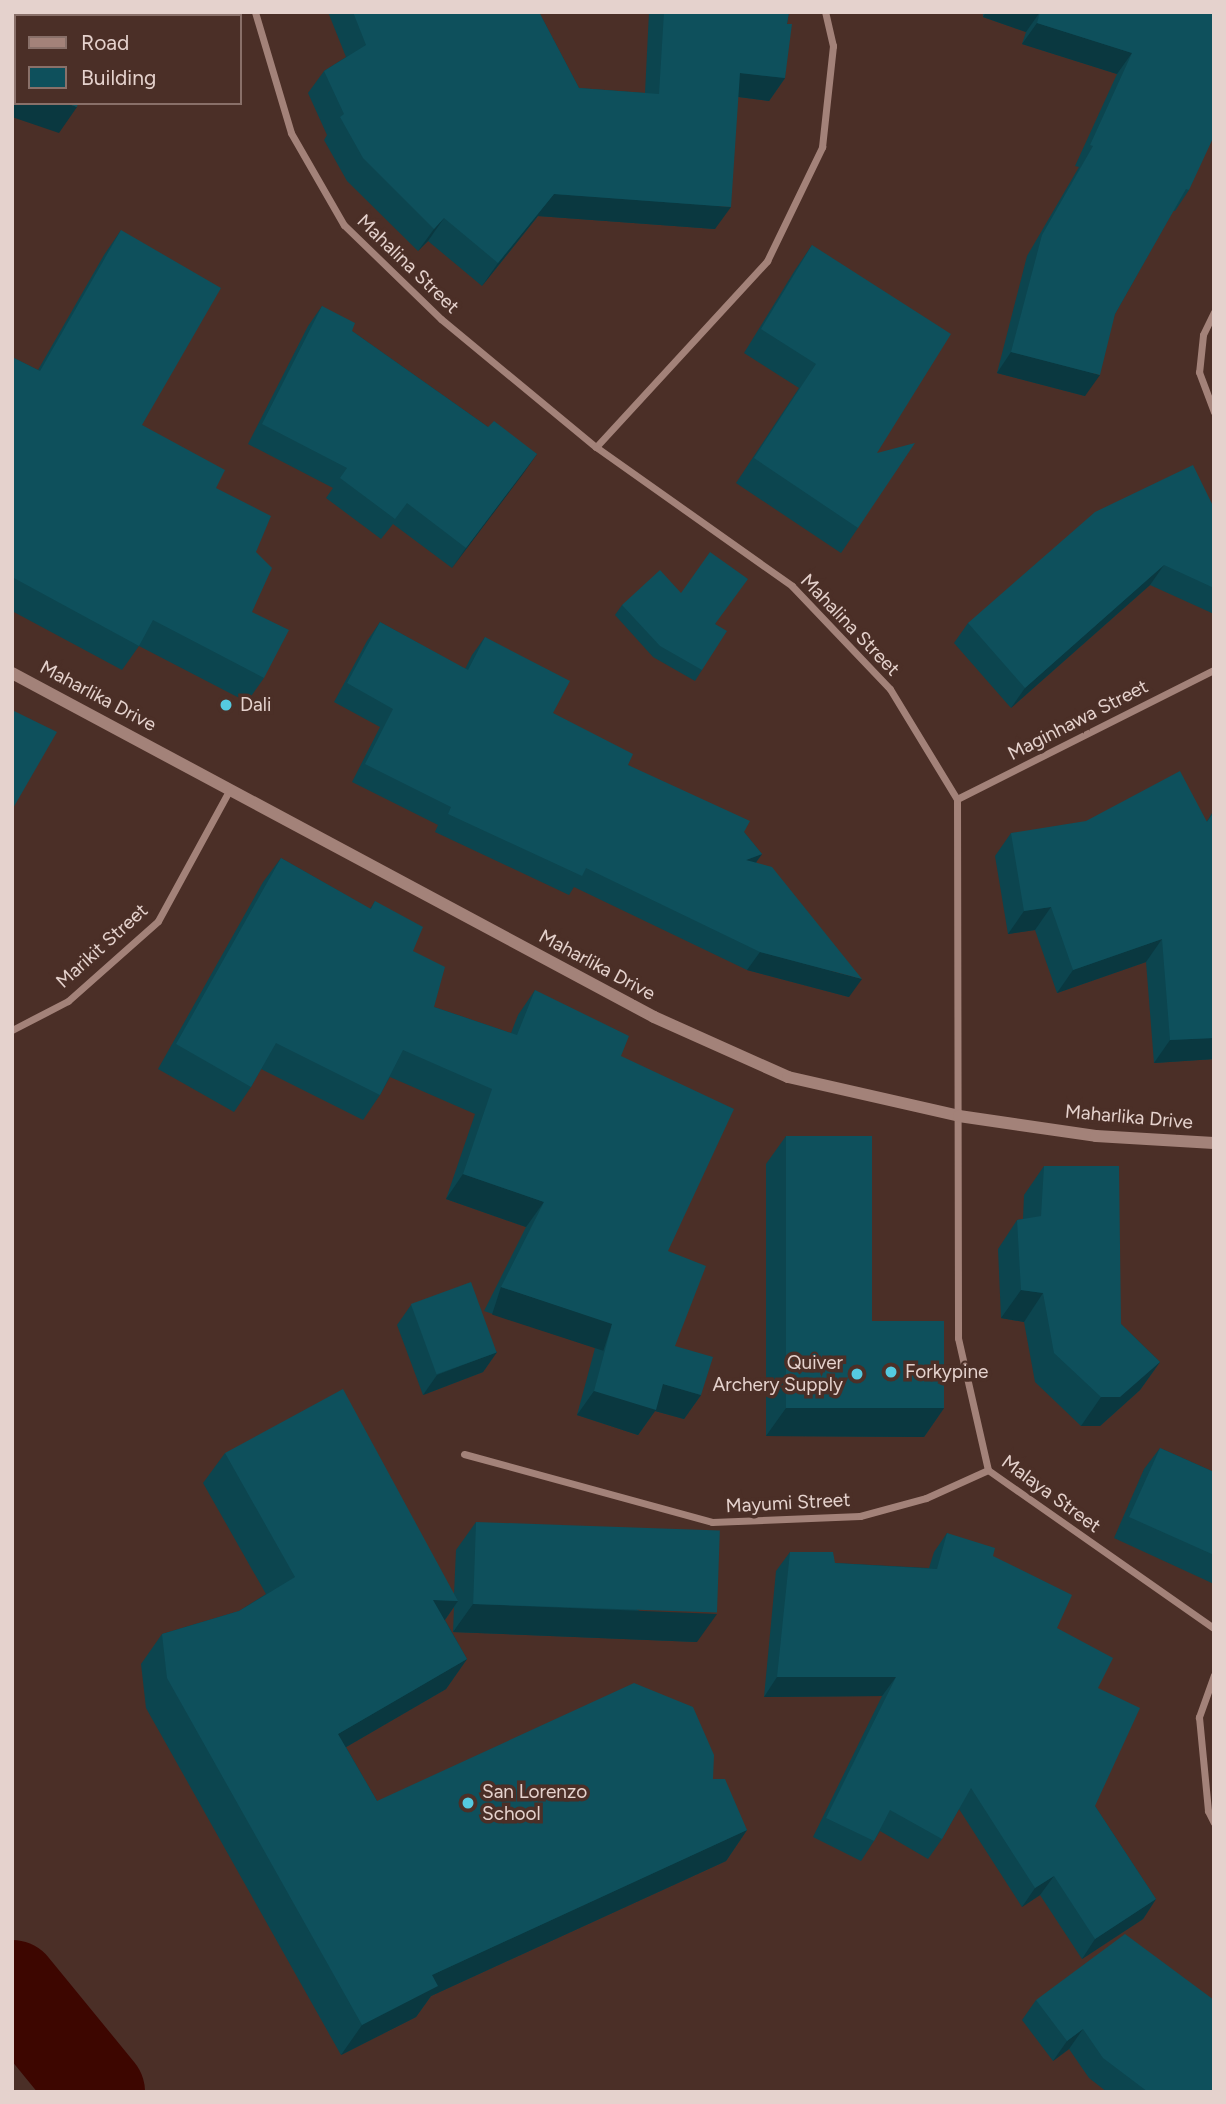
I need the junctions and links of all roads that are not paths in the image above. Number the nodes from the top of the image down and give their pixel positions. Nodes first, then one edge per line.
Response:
1 (255, 12) edge
2 (825, 12) edge
3 (1214, 312) edge
4 (1214, 412) edge
5 (596, 447) junction
6 (1214, 670) edge
7 (12, 673) edge
8 (230, 789) junction
9 (957, 799) junction
10 (12, 1030) edge
11 (959, 1116) junction
12 (1214, 1143) edge
13 (464, 1454) dead end
14 (988, 1470) junction
15 (1214, 1628) edge
16 (1214, 1675) edge
17 (1214, 1823) edge

1 - 5 street, Mahalina Street
2 - 5 street
3 - 4 street
5 - 9 street, Mahalina Street
6 - 9 street, Maginhawa Street
7 - 8 street, Maharlika Drive
8 - 10 street, Marikit Street
8 - 11 street, Maharlika Drive
9 - 11 street
11 - 12 street, Maharlika Drive
11 - 14 street, Malaya Street
13 - 14 street, Mayumi Street
14 - 15 street, Malaya Street
16 - 17 street

